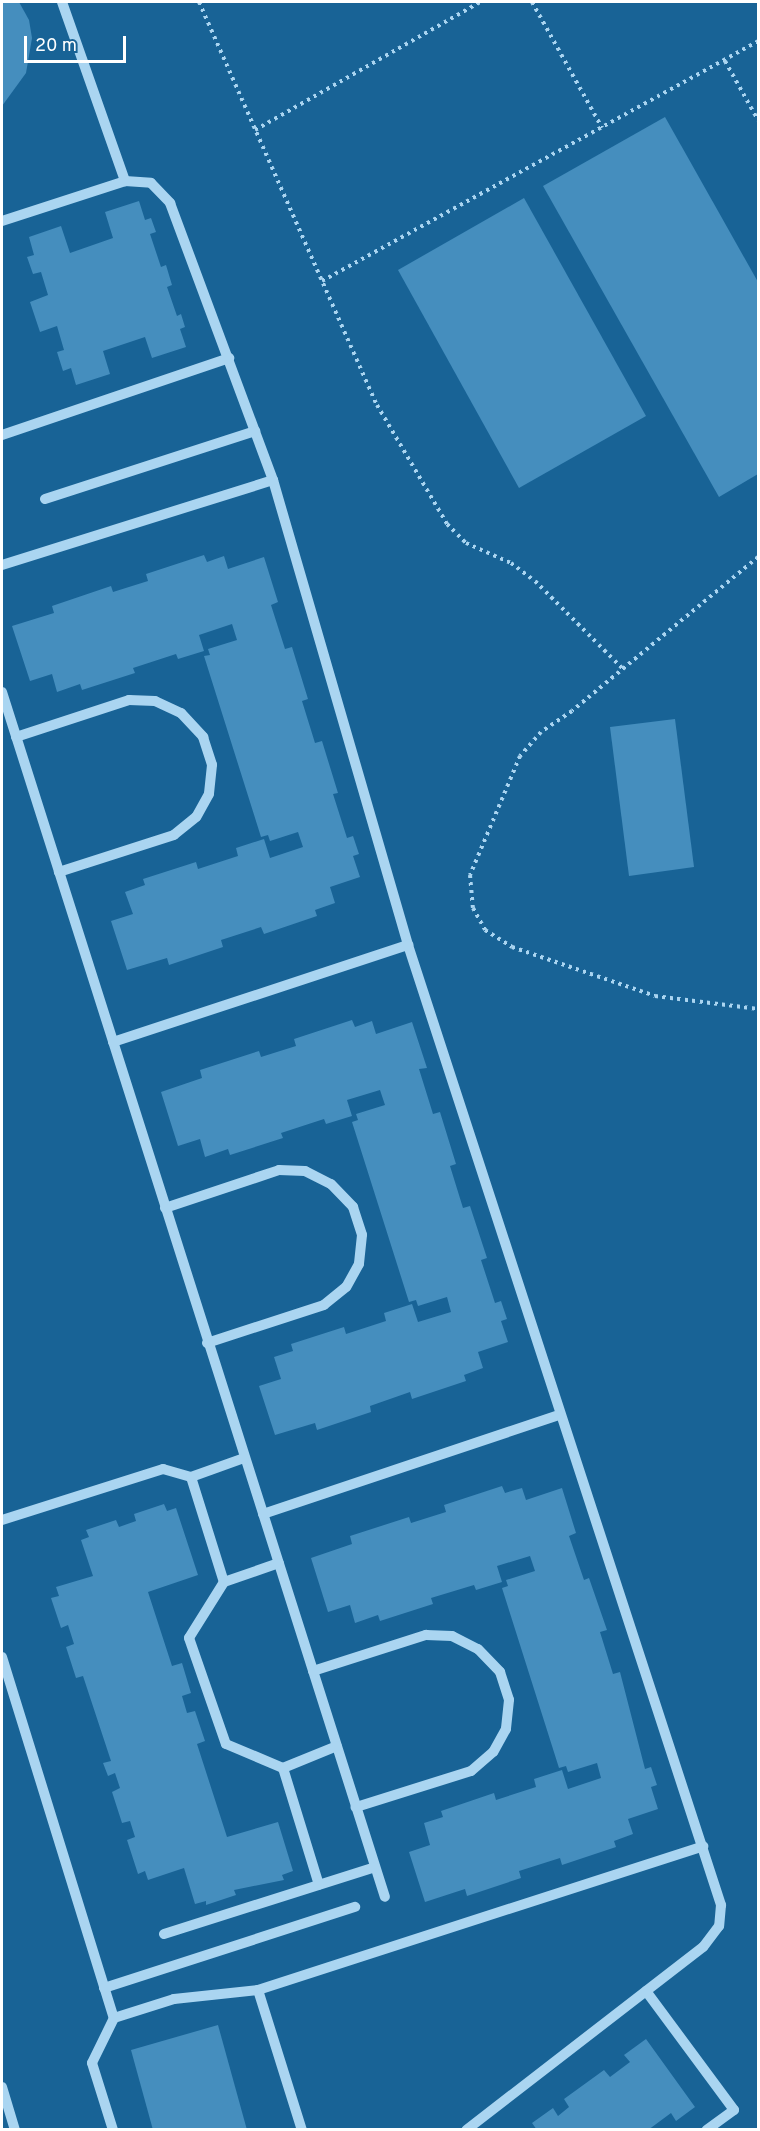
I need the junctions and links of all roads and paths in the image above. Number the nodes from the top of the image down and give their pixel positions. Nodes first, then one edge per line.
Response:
1 (62, 2) edge
2 (199, 2) edge
3 (480, 2) edge
4 (532, 2) edge
5 (759, 41) edge
6 (725, 61) junction
7 (759, 120) edge
8 (602, 128) junction
9 (255, 130) junction
10 (125, 180) junction
11 (2, 221) edge
12 (322, 281) junction
13 (229, 358) junction
14 (255, 431) junction
15 (2, 435) edge
16 (273, 480) junction
17 (45, 499) dead end
18 (759, 557) edge
19 (2, 565) edge
20 (622, 669) junction
21 (2, 692) edge
22 (16, 737) junction
23 (59, 872) junction
24 (408, 945) junction
25 (759, 1009) edge
26 (113, 1042) junction
27 (165, 1208) junction
28 (207, 1343) junction
29 (559, 1414) junction
30 (244, 1458) junction
31 (191, 1477) junction
32 (263, 1514) junction
33 (2, 1520) edge
34 (279, 1563) junction
35 (224, 1581) junction
36 (2, 1657) edge
37 (313, 1671) junction
38 (337, 1746) junction
39 (283, 1768) junction
40 (356, 1807) junction
41 (704, 1846) junction
42 (375, 1867) junction
43 (319, 1885) junction
44 (385, 1898) dead end
45 (355, 1907) dead end
46 (164, 1934) dead end
47 (104, 1988) junction
48 (258, 1990) junction
49 (646, 1991) junction
50 (114, 2018) junction
51 (2, 2086) edge
52 (15, 2130) edge
53 (113, 2130) edge
54 (302, 2130) edge
55 (466, 2130) edge
56 (706, 2130) edge

1 - 10 lane
2 - 9 path
3 - 9 path
4 - 8 path
5 - 6 path
6 - 7 path
6 - 8 path
8 - 12 path
9 - 12 path
10 - 11 lane
10 - 13 lane
12 - 20 path
13 - 14 lane
13 - 15 lane
14 - 16 lane
14 - 17 lane
16 - 19 lane
16 - 24 lane
18 - 20 path
20 - 25 path
21 - 22 lane
22 - 23 lane
22 - 23 lane
23 - 26 lane
24 - 26 lane
24 - 29 lane
26 - 27 lane
27 - 28 lane
27 - 28 lane
28 - 30 lane
29 - 32 lane
29 - 41 lane
30 - 31 lane
30 - 32 lane
31 - 33 lane
31 - 35 lane
32 - 34 lane
34 - 35 lane
34 - 37 lane
35 - 39 lane
36 - 47 lane
37 - 38 lane
37 - 40 lane
38 - 39 lane
38 - 40 lane
39 - 43 lane
40 - 42 lane
41 - 48 lane
41 - 49 lane
42 - 43 lane
42 - 44 lane
43 - 46 lane
45 - 47 lane
47 - 50 lane
48 - 50 lane
48 - 54 lane
49 - 55 lane
49 - 56 lane
50 - 53 lane
51 - 52 lane

